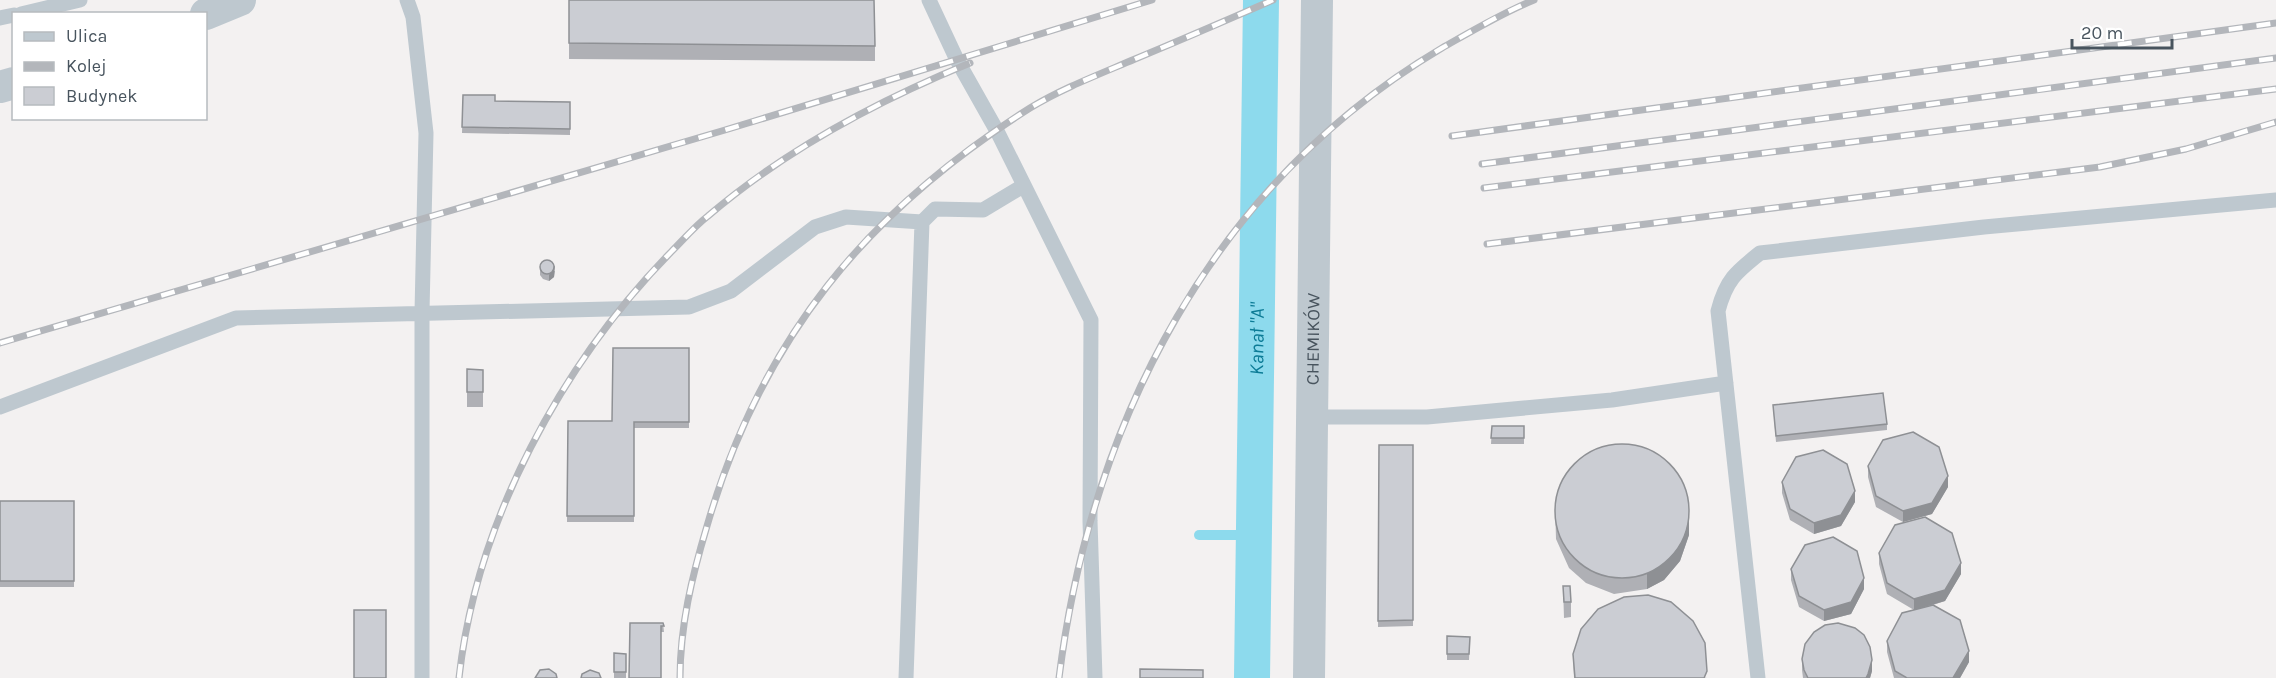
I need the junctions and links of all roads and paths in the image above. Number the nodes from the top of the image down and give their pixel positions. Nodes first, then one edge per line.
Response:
1 (240, 0) edge
2 (407, 0) edge
3 (929, 0) edge
4 (1317, 0) edge
5 (77, 5) edge
6 (33, 12) edge
7 (207, 14) edge
8 (1023, 186) junction
9 (2276, 200) edge
10 (922, 222) junction
11 (422, 312) junction
12 (1726, 383) junction
13 (0, 407) edge
14 (1310, 417) junction
15 (422, 678) edge
16 (906, 678) edge
17 (1095, 678) edge
18 (1309, 678) edge
19 (1758, 678) edge

1 - 7 street
2 - 11 lane
3 - 8 lane
4 - 14 street, CHEMIKÓW
5 - 6 lane
8 - 10 lane
8 - 17 lane
9 - 12 lane
10 - 11 lane
10 - 16 lane
11 - 13 lane
11 - 15 lane
12 - 14 lane
12 - 19 lane
14 - 18 street, CHEMIKÓW

